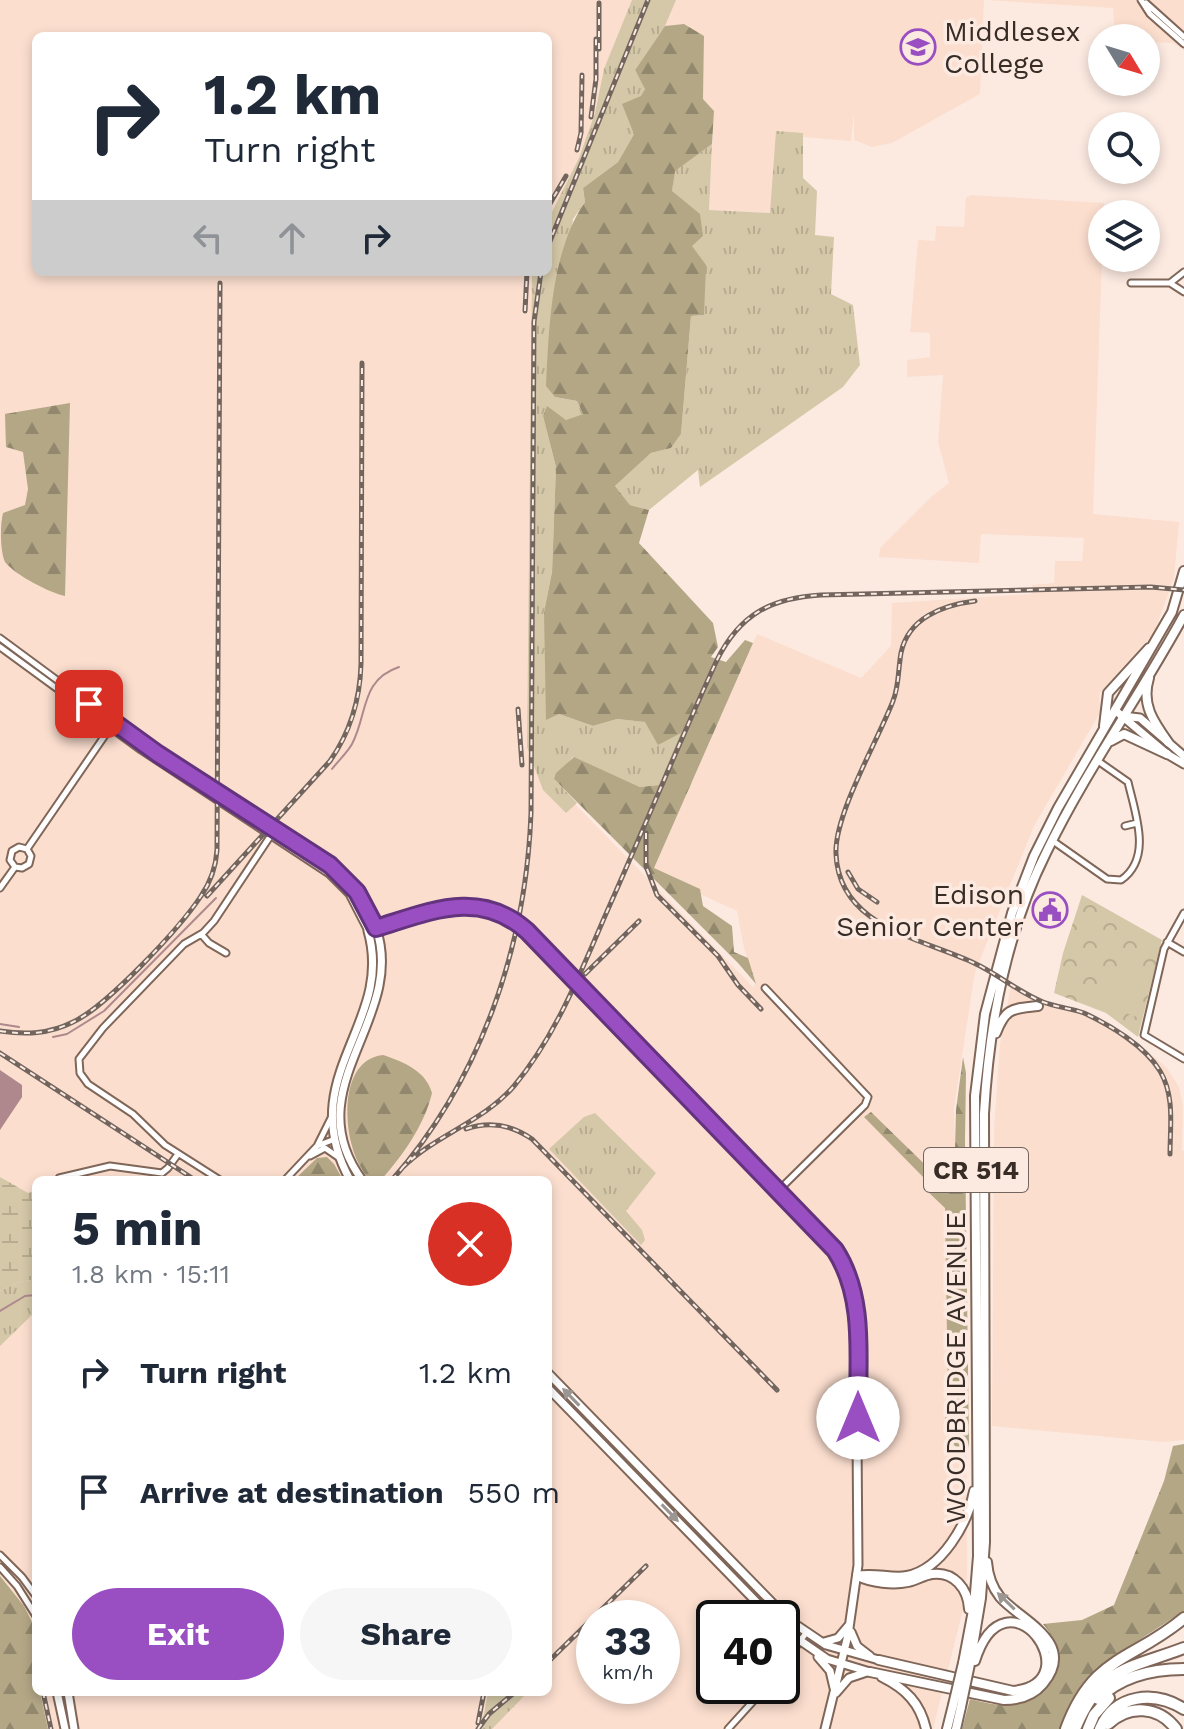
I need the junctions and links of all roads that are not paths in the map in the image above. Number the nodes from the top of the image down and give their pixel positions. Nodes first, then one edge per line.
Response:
1 (1142, 0) edge
2 (1184, 37) edge
3 (1184, 44) edge
4 (1184, 272) edge
5 (1131, 283) dead end
6 (1170, 283) junction
7 (1184, 292) edge
8 (1184, 571) edge
9 (1184, 615) edge
10 (1161, 633) junction
11 (0, 638) edge
12 (0, 647) edge
13 (1153, 669) junction
14 (1106, 701) junction
15 (1119, 713) junction
16 (110, 728) junction
17 (1102, 735) junction
18 (1168, 742) junction
19 (1108, 744) junction
20 (1167, 754) junction
21 (1184, 756) edge
22 (1098, 761) junction
23 (1184, 764) edge
24 (1137, 823) junction
25 (1125, 826) dead end
26 (275, 829) junction
27 (271, 835) junction
28 (1049, 838) junction
29 (27, 849) junction
30 (15, 867) junction
31 (0, 888) edge
32 (1184, 913) edge
33 (372, 930) junction
34 (201, 934) junction
35 (1167, 942) junction
36 (1184, 952) edge
37 (226, 953) dead end
38 (765, 988) dead end
39 (1038, 1006) dead end
40 (990, 1044) junction
41 (1184, 1059) edge
42 (332, 1113) junction
43 (339, 1138) junction
44 (313, 1150) junction
45 (178, 1154) junction
46 (341, 1161) junction
47 (297, 1167) junction
48 (68, 1176) edge
49 (214, 1176) edge
50 (289, 1176) edge
51 (348, 1176) edge
52 (359, 1176) edge
53 (779, 1190) junction
54 (552, 1377) edge
55 (552, 1392) edge
56 (977, 1455) junction
57 (985, 1518) junction
58 (0, 1555) edge
59 (0, 1567) edge
60 (857, 1576) junction
61 (32, 1591) edge
62 (754, 1600) edge
63 (32, 1610) edge
64 (1184, 1618) edge
65 (851, 1619) junction
66 (806, 1633) junction
67 (800, 1641) edge
68 (818, 1641) junction
69 (800, 1643) edge
70 (808, 1647) junction
71 (1184, 1648) edge
72 (844, 1652) junction
73 (879, 1660) junction
74 (841, 1664) junction
75 (969, 1664) junction
76 (870, 1672) junction
77 (1184, 1672) edge
78 (58, 1696) edge
79 (68, 1696) edge
80 (833, 1697) junction
81 (751, 1704) edge
82 (831, 1706) junction
83 (957, 1706) junction
84 (1184, 1709) edge
85 (65, 1729) edge
86 (74, 1729) edge
87 (728, 1729) edge
88 (825, 1729) edge
89 (926, 1729) edge
90 (947, 1729) edge
91 (956, 1729) edge
92 (1066, 1729) edge
93 (1077, 1729) edge
94 (1088, 1729) edge
95 (1102, 1729) edge
96 (1176, 1729) edge

1 - 2 street
1 - 3 street
4 - 6 street
5 - 6 street
6 - 7 street
8 - 10 main road, WOODBRIDGE AVENUE / CR 514
9 - 13 main road, WOODBRIDGE AVENUE / CR 514
10 - 14 main road
10 - 15 main road, WOODBRIDGE AVENUE / CR 514
11 - 26 street
12 - 16 street
13 - 15 main road, WOODBRIDGE AVENUE / CR 514
13 - 18 main road
14 - 15 main road
14 - 17 main road
15 - 17 main road, WOODBRIDGE AVENUE / CR 514
15 - 18 street
15 - 19 main road, WOODBRIDGE AVENUE / CR 514
15 - 20 street
16 - 27 street
16 - 29 street
17 - 28 main road, WOODBRIDGE AVENUE / CR 514
18 - 21 street
19 - 20 main road
19 - 22 main road, WOODBRIDGE AVENUE / CR 514
20 - 23 street
22 - 24 street
22 - 28 main road, WOODBRIDGE AVENUE / CR 514
24 - 25 street
24 - 28 street
26 - 27 street
26 - 33 street
27 - 33 street
27 - 34 street
28 - 40 main road, WOODBRIDGE AVENUE / CR 514
28 - 56 main road, WOODBRIDGE AVENUE / CR 514
29 - 30 street
29 - 30 street
30 - 31 street
32 - 35 street
33 - 42 street
33 - 43 street
33 - 53 street
34 - 37 street
34 - 45 street
35 - 36 street
35 - 41 street
38 - 53 street
39 - 40 main road
40 - 57 main road, WOODBRIDGE AVENUE / CR 514
42 - 43 street
42 - 44 street
43 - 44 street
43 - 46 street
43 - 52 street
44 - 47 street
45 - 48 street
45 - 49 street
46 - 47 street
46 - 51 street
47 - 50 street
53 - 60 street
66 -> 54 street
55 -> 62 street
56 - 60 main road
56 - 75 main road, WOODBRIDGE AVENUE / CR 514
57 - 75 main road, WOODBRIDGE AVENUE / CR 514
76 -> 57 main road
58 - 61 street
59 - 63 street
60 - 65 street
60 - 75 main road
64 - 92 highway
65 - 68 street
65 - 72 street
65 - 73 street
66 - 67 street
66 - 68 street
68 - 72 street
69 - 70 street
70 - 74 street
70 - 80 street
71 - 93 highway
72 - 73 street
72 - 74 street
73 - 75 main road
74 - 76 street
74 - 80 street
75 - 83 main road, WOODBRIDGE AVENUE / CR 514, bridge
76 - 82 street
76 - 89 main road
77 - 93 highway
77 - 94 highway
78 - 85 street
79 - 86 street
80 - 82 street
81 - 87 street
82 - 88 street
83 - 90 main road, WOODBRIDGE AVENUE / CR 514
83 - 91 main road, WOODBRIDGE AVENUE / CR 514
84 - 95 highway
95 - 96 highway

